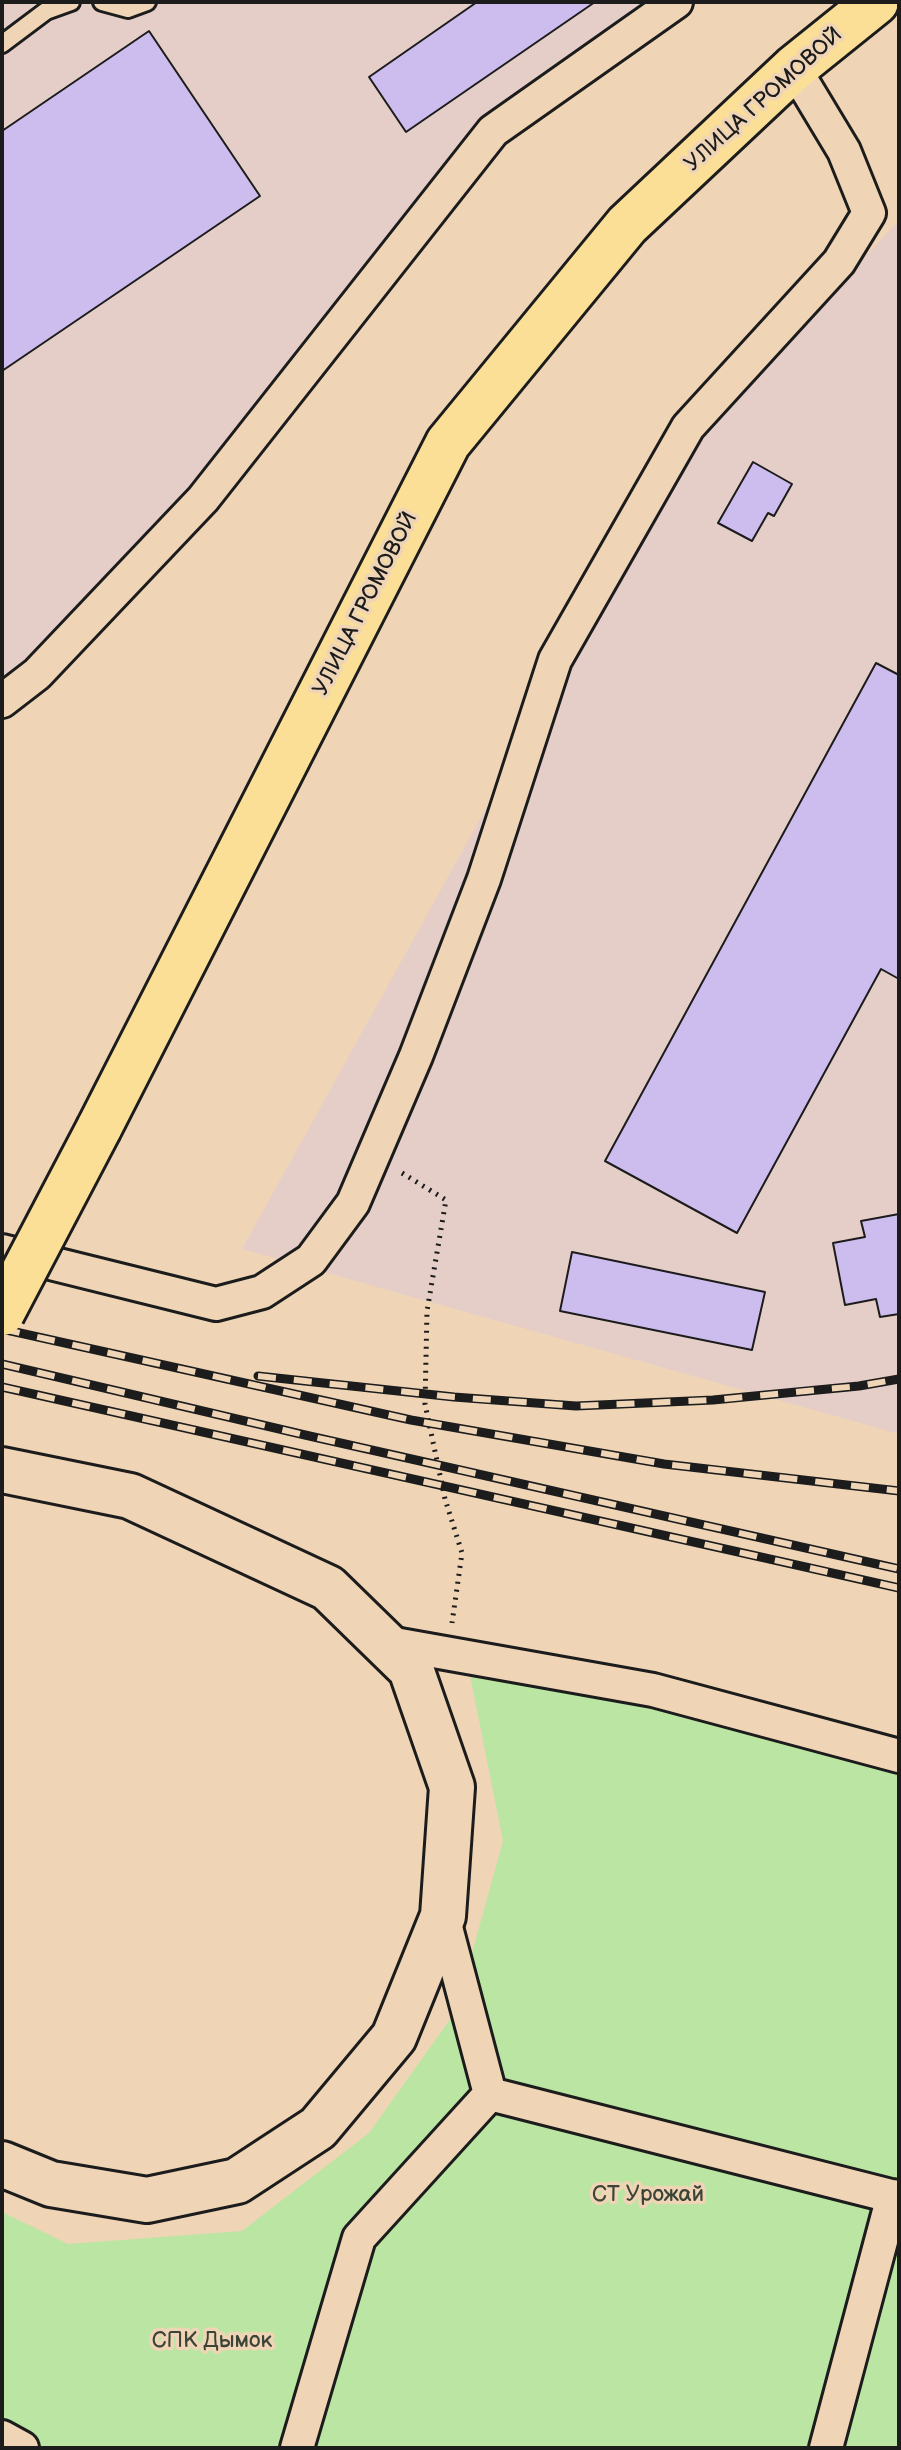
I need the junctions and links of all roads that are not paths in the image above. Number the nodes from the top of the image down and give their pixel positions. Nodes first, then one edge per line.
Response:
1 (71, 2) edge
2 (102, 2) edge
3 (147, 2) edge
4 (676, 2) edge
5 (876, 2) edge
6 (2, 44) edge
7 (794, 68) junction
8 (2, 701) edge
9 (2, 1251) edge
10 (2, 1313) edge
11 (2, 1470) edge
12 (383, 1642) junction
13 (899, 1756) edge
14 (443, 1916) junction
15 (490, 2094) junction
16 (2, 2164) edge
17 (896, 2197) edge
18 (2, 2437) edge
19 (22, 2448) edge
20 (297, 2448) edge
21 (826, 2448) edge

1 - 6 lane
2 - 3 lane
4 - 8 street
5 - 7 main road, УЛИЦА ГРОМОВОЙ
7 - 9 street
7 - 10 main road, УЛИЦА ГРОМОВОЙ, bridge
11 - 12 main road
12 - 13 street
12 - 14 main road
14 - 15 street
14 - 16 main road
15 - 17 street
15 - 20 street
17 - 21 street
18 - 19 street

